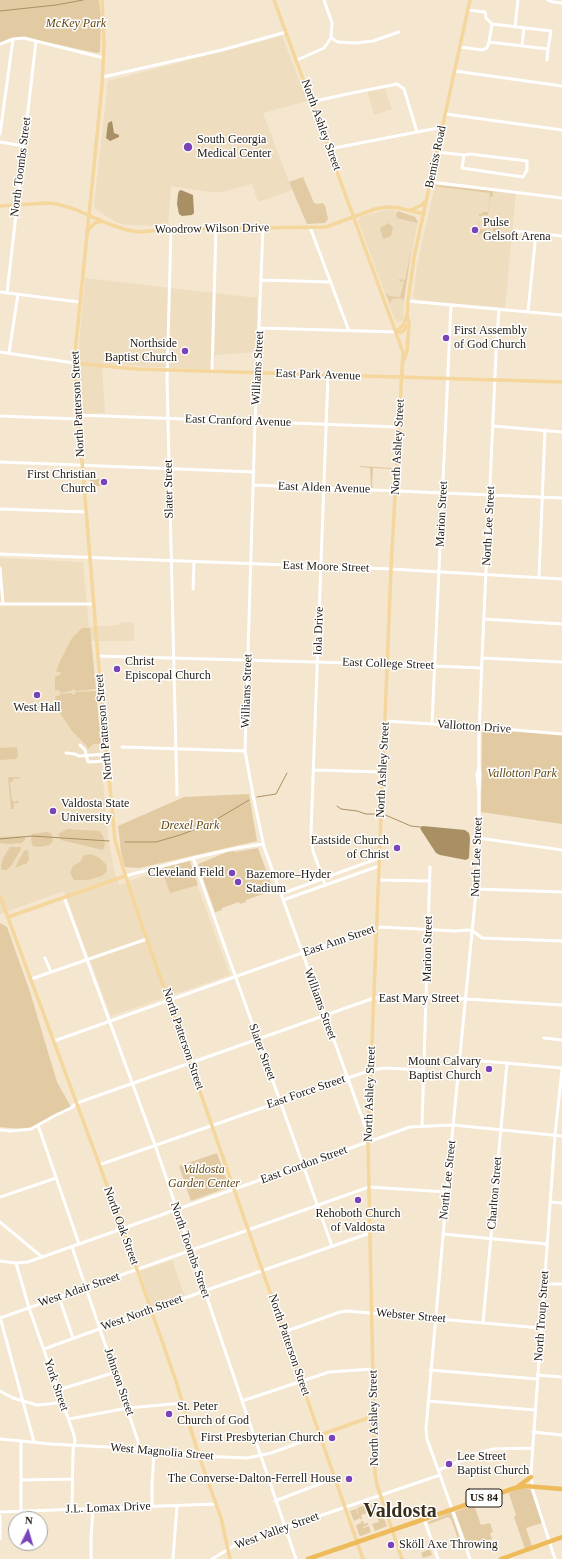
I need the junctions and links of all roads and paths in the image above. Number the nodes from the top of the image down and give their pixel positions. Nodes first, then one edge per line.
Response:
1 (102, 0) edge
2 (274, 0) edge
3 (324, 0) edge
4 (470, 0) edge
5 (518, 0) edge
6 (548, 0) edge
7 (562, 3) edge
8 (468, 10) junction
9 (492, 24) junction
10 (515, 27) junction
11 (524, 28) junction
12 (286, 32) junction
13 (399, 32) dead end
14 (331, 38) junction
15 (13, 40) junction
16 (36, 41) junction
17 (489, 42) junction
18 (0, 44) edge
19 (522, 46) junction
20 (460, 47) junction
21 (548, 49) junction
22 (104, 58) junction
23 (297, 60) junction
24 (547, 60) dead end
25 (455, 71) junction
26 (103, 77) junction
27 (562, 86) edge
28 (312, 103) junction
29 (446, 114) junction
30 (443, 127) junction
31 (562, 130) edge
32 (417, 132) junction
33 (0, 134) edge
34 (0, 142) edge
35 (24, 146) junction
36 (329, 149) junction
37 (437, 152) junction
38 (464, 155) junction
39 (431, 182) junction
40 (428, 198) junction
41 (562, 198) edge
42 (16, 205) junction
43 (0, 206) edge
44 (408, 210) junction
45 (88, 214) junction
46 (424, 214) junction
47 (354, 216) junction
48 (102, 221) junction
49 (310, 227) junction
50 (216, 228) junction
51 (263, 228) junction
52 (171, 229) junction
53 (86, 231) junction
54 (515, 231) dead end
55 (536, 233) junction
56 (562, 236) edge
57 (261, 280) junction
58 (331, 282) junction
59 (0, 292) edge
60 (7, 293) junction
61 (18, 294) junction
62 (408, 301) junction
63 (79, 302) junction
64 (451, 305) junction
65 (499, 309) junction
66 (528, 312) junction
67 (407, 315) junction
68 (562, 315) edge
69 (409, 324) junction
70 (260, 328) junction
71 (349, 330) junction
72 (396, 332) junction
73 (0, 352) edge
74 (9, 353) junction
75 (74, 363) junction
76 (403, 363) junction
77 (167, 370) junction
78 (212, 372) junction
79 (257, 373) junction
80 (328, 375) junction
81 (402, 378) junction
82 (448, 378) junction
83 (495, 380) junction
84 (562, 382) edge
85 (0, 416) edge
86 (78, 417) junction
87 (168, 418) junction
88 (255, 422) junction
89 (326, 424) junction
90 (494, 426) junction
91 (398, 427) junction
92 (545, 430) junction
93 (562, 432) edge
94 (0, 462) edge
95 (82, 466) junction
96 (169, 469) junction
97 (254, 472) junction
98 (254, 485) junction
99 (324, 488) junction
100 (395, 491) junction
101 (443, 493) junction
102 (490, 495) junction
103 (542, 498) junction
104 (562, 498) edge
105 (0, 509) edge
106 (86, 512) junction
107 (0, 553) edge
108 (90, 557) junction
109 (170, 561) junction
110 (194, 562) junction
111 (251, 564) junction
112 (320, 567) junction
113 (0, 568) edge
114 (391, 569) junction
115 (439, 572) junction
116 (486, 574) junction
117 (539, 577) junction
118 (562, 579) edge
119 (193, 589) dead end
120 (1, 604) edge
121 (94, 604) junction
122 (484, 619) junction
123 (562, 624) edge
124 (98, 656) junction
125 (174, 658) junction
126 (482, 658) junction
127 (248, 660) junction
128 (318, 662) junction
129 (562, 662) edge
130 (388, 664) junction
131 (435, 666) junction
132 (482, 668) junction
133 (386, 721) junction
134 (432, 724) junction
135 (480, 726) junction
136 (562, 734) edge
137 (80, 745) dead end
138 (122, 747) dead end
139 (176, 749) junction
140 (246, 751) junction
141 (66, 753) dead end
142 (106, 754) junction
143 (86, 755) junction
144 (107, 761) junction
145 (314, 770) junction
146 (383, 772) junction
147 (177, 795) dead end
148 (479, 838) junction
149 (263, 844) junction
150 (562, 850) edge
151 (193, 858) junction
152 (379, 858) junction
153 (379, 866) junction
154 (430, 867) dead end
155 (125, 876) junction
156 (323, 879) junction
157 (378, 880) junction
158 (430, 881) junction
159 (325, 884) junction
160 (476, 889) junction
161 (562, 892) edge
162 (281, 894) junction
163 (0, 896) edge
164 (64, 897) junction
165 (283, 900) junction
166 (8, 917) junction
167 (377, 927) junction
168 (428, 928) junction
169 (473, 931) junction
170 (147, 939) junction
171 (562, 941) edge
172 (302, 953) junction
173 (45, 958) dead end
174 (87, 960) junction
175 (51, 972) junction
176 (236, 977) junction
177 (31, 979) junction
178 (374, 998) junction
179 (427, 998) junction
180 (466, 999) junction
181 (169, 1001) junction
182 (562, 1005) edge
183 (324, 1016) junction
184 (110, 1021) junction
185 (544, 1038) dead end
186 (258, 1039) junction
187 (562, 1040) edge
188 (54, 1041) junction
189 (460, 1059) junction
190 (191, 1063) junction
191 (507, 1063) junction
192 (562, 1069) edge
193 (371, 1070) junction
194 (424, 1070) junction
195 (347, 1078) junction
196 (133, 1084) junction
197 (561, 1097) edge
198 (280, 1101) junction
199 (77, 1103) junction
200 (213, 1125) junction
201 (453, 1125) junction
202 (38, 1126) junction
203 (422, 1126) junction
204 (0, 1130) edge
205 (500, 1130) junction
206 (368, 1135) junction
207 (555, 1135) junction
208 (562, 1136) edge
209 (368, 1142) junction
210 (155, 1145) junction
211 (99, 1165) junction
212 (303, 1165) junction
213 (56, 1178) junction
214 (369, 1187) junction
215 (235, 1189) junction
216 (447, 1192) junction
217 (0, 1197) edge
218 (550, 1202) junction
219 (562, 1202) edge
220 (317, 1206) junction
221 (177, 1210) junction
222 (0, 1222) edge
223 (123, 1229) junction
224 (249, 1230) junction
225 (370, 1233) junction
226 (442, 1234) junction
227 (491, 1239) junction
228 (79, 1244) junction
229 (547, 1244) junction
230 (332, 1246) junction
231 (72, 1247) junction
232 (191, 1250) junction
233 (42, 1257) junction
234 (0, 1261) edge
235 (16, 1263) junction
236 (137, 1270) junction
237 (263, 1270) junction
238 (544, 1284) junction
239 (562, 1284) edge
240 (86, 1288) junction
241 (204, 1291) junction
242 (59, 1297) junction
243 (29, 1308) junction
244 (151, 1310) junction
245 (372, 1313) junction
246 (0, 1318) edge
247 (434, 1318) junction
248 (483, 1323) junction
249 (100, 1328) junction
250 (541, 1328) junction
251 (284, 1332) junction
252 (73, 1338) junction
253 (44, 1349) junction
254 (373, 1369) junction
255 (430, 1370) junction
256 (116, 1372) junction
257 (537, 1377) junction
258 (562, 1377) edge
259 (301, 1382) junction
260 (58, 1390) junction
261 (0, 1391) edge
262 (23, 1400) junction
263 (428, 1400) junction
264 (242, 1401) junction
265 (62, 1402) junction
266 (183, 1403) junction
267 (128, 1408) junction
268 (373, 1409) junction
269 (535, 1410) junction
270 (69, 1419) junction
271 (365, 1419) junction
272 (533, 1432) junction
273 (375, 1433) junction
274 (320, 1435) junction
275 (562, 1435) edge
276 (0, 1439) edge
277 (21, 1441) junction
278 (34, 1442) junction
279 (75, 1445) junction
280 (532, 1448) junction
281 (142, 1450) junction
282 (154, 1451) junction
283 (199, 1456) junction
284 (260, 1456) junction
285 (439, 1470) junction
286 (440, 1475) junction
287 (531, 1477) junction
288 (335, 1478) junction
289 (21, 1480) junction
290 (72, 1480) junction
291 (532, 1487) junction
292 (515, 1488) junction
293 (562, 1489) edge
294 (381, 1495) junction
295 (275, 1501) junction
296 (216, 1504) junction
297 (152, 1506) junction
298 (177, 1506) junction
299 (345, 1507) junction
300 (93, 1508) junction
301 (72, 1509) junction
302 (452, 1509) junction
303 (21, 1511) joint
304 (0, 1516) edge
305 (424, 1519) junction
306 (285, 1528) junction
307 (392, 1530) junction
308 (562, 1537) edge
309 (0, 1539) edge
310 (357, 1542) junction
311 (550, 1542) junction
312 (228, 1549) junction
313 (91, 1559) edge
314 (173, 1559) edge
315 (212, 1559) edge
316 (230, 1559) edge
317 (296, 1559) edge
318 (308, 1559) edge
319 (363, 1559) edge
320 (402, 1559) edge
321 (438, 1559) edge
322 (470, 1559) edge
323 (501, 1559) edge
324 (555, 1559) edge

1 - 22 main road, North Patterson Street
2 - 12 main road, North Ashley Street
3 - 14 street
4 - 8 main road, Bemiss Road
5 - 10 street
6 - 7 street
8 - 9 street
8 - 20 main road, Bemiss Road
9 - 10 street
9 - 17 street
10 - 11 street
11 - 19 street
11 - 21 street
12 - 23 main road, North Ashley Street
12 - 26 street
13 - 14 street
14 - 23 street
15 - 16 street
15 - 18 street
15 - 33 street
16 - 22 street
16 - 35 street, North Toombs Street
17 - 19 street
17 - 20 street
19 - 21 street
20 - 25 main road, Bemiss Road
21 - 24 street
22 - 26 main road, North Patterson Street
23 - 28 main road, North Ashley Street
25 - 27 street
25 - 29 main road, Bemiss Road
26 - 45 main road, North Patterson Street
28 - 32 street
28 - 36 main road, North Ashley Street
29 - 30 main road, Bemiss Road
29 - 31 street
30 - 32 street
30 - 37 main road, Bemiss Road
32 - 36 street
34 - 35 street
35 - 42 street, North Toombs Street
36 - 47 main road, North Ashley Street
37 - 38 street
37 - 39 main road, Bemiss Road
38 - 38 street
39 - 40 main road, Bemiss Road
39 - 41 street
40 - 44 main road
40 - 46 main road, Bemiss Road
42 - 43 main road, Woodrow Wilson Drive
42 - 45 main road, Woodrow Wilson Drive
42 - 60 street, North Toombs Street
44 - 46 main road, Woodrow Wilson Drive
44 - 47 main road, Woodrow Wilson Drive
45 - 48 main road, Woodrow Wilson Drive
45 - 53 main road, North Patterson Street
46 - 62 main road, Bemiss Road
47 - 49 main road, Woodrow Wilson Drive
47 - 72 main road, North Ashley Street
48 - 52 main road, Woodrow Wilson Drive
48 - 53 main road
49 - 51 main road, Woodrow Wilson Drive
49 - 58 street
50 - 51 main road, Woodrow Wilson Drive
50 - 52 main road, Woodrow Wilson Drive
50 - 78 street
51 - 57 street, Williams Street
52 - 77 street, Slater Street
53 - 63 main road, North Patterson Street
54 - 55 street
55 - 56 street
55 - 66 street
57 - 58 street
57 - 70 street, Williams Street
58 - 71 street
59 - 60 street
60 - 61 street
61 - 63 street
61 - 74 street
62 - 64 street
62 - 67 main road, Bemiss Road
63 - 75 main road, North Patterson Street
64 - 65 street
64 - 82 street, Marion Street
65 - 66 street
65 - 83 street, North Lee Street
66 - 68 street
67 - 69 main road, Bemiss Road
67 - 72 main road, Bemiss Road
69 - 72 main road
69 - 76 main road, Bemiss Road
70 - 71 street
70 - 79 street, Williams Street
71 - 72 street
72 - 76 main road, North Ashley Street
73 - 74 street
74 - 75 street
75 - 77 main road, East Park Avenue
75 - 86 main road, North Patterson Street
76 - 81 main road, North Ashley Street
77 - 78 main road, East Park Avenue
77 - 87 street, Slater Street
78 - 79 main road, East Park Avenue
79 - 80 main road, East Park Avenue
79 - 88 street, Williams Street
80 - 81 main road, East Park Avenue
80 - 89 street, Iola Drive
81 - 82 main road, East Park Avenue
81 - 91 main road, North Ashley Street
82 - 83 main road, East Park Avenue
82 - 101 street, Marion Street
83 - 84 main road, East Park Avenue
83 - 90 street, North Lee Street
85 - 86 street, East Cranford Avenue
86 - 87 street, East Cranford Avenue
86 - 95 main road, North Patterson Street
87 - 88 street, East Cranford Avenue
87 - 96 street, Slater Street
88 - 89 street, East Cranford Avenue
88 - 97 street, Williams Street
89 - 91 street, East Cranford Avenue
89 - 99 street, Iola Drive
90 - 92 street
90 - 102 street, North Lee Street
91 - 100 main road, North Ashley Street
92 - 93 street
92 - 103 street
94 - 95 street
95 - 96 street
95 - 106 main road, North Patterson Street
96 - 97 street
96 - 109 street, Slater Street
97 - 98 street, Williams Street
98 - 99 street, East Alden Avenue
98 - 111 street, Williams Street
99 - 100 street, East Alden Avenue
99 - 112 street, Iola Drive
100 - 101 street, East Alden Avenue
100 - 114 main road, North Ashley Street
101 - 102 street, East Alden Avenue
101 - 115 street, Marion Street
102 - 103 street, East Alden Avenue
102 - 116 street, North Lee Street
103 - 104 street, East Alden Avenue
103 - 117 street
105 - 106 street
106 - 108 main road, North Patterson Street
107 - 108 street, East Moore Street
108 - 109 street, East Moore Street
108 - 121 main road, North Patterson Street
109 - 110 street, East Moore Street
109 - 125 street, Slater Street
110 - 111 street, East Moore Street
110 - 119 street
111 - 112 street, East Moore Street
111 - 127 street, Williams Street
112 - 114 street, East Moore Street
112 - 128 street, Iola Drive
113 - 120 street
114 - 115 street, East Moore Street
114 - 130 main road, North Ashley Street
115 - 116 street, East Moore Street
115 - 131 street, Marion Street
116 - 117 street, East Moore Street
116 - 122 street, North Lee Street
117 - 118 street, East Moore Street
120 - 121 street
121 - 124 main road, North Patterson Street
122 - 123 street
122 - 126 street, North Lee Street
124 - 125 street, East College Street
124 - 142 main road, North Patterson Street
125 - 127 street, East College Street
125 - 139 street, Slater Street
126 - 129 street
126 - 132 street, North Lee Street
127 - 128 street, East College Street
127 - 140 street, Williams Street
128 - 130 street, East College Street
128 - 145 street, Iola Drive
130 - 131 street, East College Street
130 - 133 main road, North Ashley Street
131 - 132 street, East College Street
131 - 134 street, Marion Street
132 - 135 street, North Lee Street
133 - 134 street, Vallotton Drive
133 - 146 main road, North Ashley Street
134 - 135 street, Vallotton Drive
135 - 136 street, Vallotton Drive
135 - 148 street, North Lee Street
137 - 143 street
138 - 139 street
139 - 140 street
139 - 147 street, Slater Street
140 - 149 street, Williams Street
141 - 143 street
142 - 143 street
142 - 144 main road, North Patterson Street
143 - 144 street
144 - 155 main road, North Patterson Street
145 - 146 street
145 - 156 street, Iola Drive
146 - 152 main road, North Ashley Street
148 - 150 street
148 - 160 street, North Lee Street
149 - 151 street
149 - 162 street, Williams Street
151 - 155 street
151 - 176 street, Slater Street
152 - 153 main road, North Ashley Street
152 - 156 street
153 - 157 main road, North Ashley Street
153 - 159 street
154 - 158 street, Marion Street
155 - 164 main road
155 - 170 main road, North Patterson Street
156 - 159 street, Iola Drive
156 - 162 street
157 - 158 street
157 - 167 main road, North Ashley Street
158 - 168 street, Marion Street
159 - 165 street
160 - 161 street
160 - 169 street, North Lee Street
162 - 165 street, Williams Street
163 - 166 main road, North Oak Street
164 - 166 main road
164 - 174 street, North Toombs Street
165 - 172 street, Williams Street
166 - 177 main road, North Oak Street
167 - 168 street, East Ann Street
167 - 172 street, East Ann Street
167 - 178 main road, North Ashley Street
168 - 169 street, East Ann Street
168 - 179 street, Marion Street
169 - 171 street, East Ann Street
169 - 180 street, North Lee Street
170 - 174 street
170 - 181 main road, North Patterson Street
172 - 176 street, East Ann Street
172 - 183 street, Williams Street
173 - 175 street
174 - 175 street
174 - 184 street, North Toombs Street
175 - 177 street
176 - 181 street, East Ann Street
176 - 186 street, Slater Street
177 - 188 main road, North Oak Street
178 - 179 street, East Mary Street
178 - 183 street, East Mary Street
178 - 193 main road, North Ashley Street
179 - 180 street, East Mary Street
179 - 194 street, Marion Street
180 - 182 street, East Mary Street
180 - 189 street, North Lee Street
181 - 184 street, East Ann Street
181 - 190 main road, North Patterson Street
183 - 186 street, East Mary Street
183 - 195 street, Williams Street
184 - 188 street, East Ann Street
184 - 196 street, North Toombs Street
185 - 187 street
186 - 190 street, East Mary Street
186 - 198 street, Slater Street
188 - 199 main road, North Oak Street
189 - 191 street
189 - 201 street, North Lee Street
190 - 196 street, East Mary Street
190 - 200 main road, North Patterson Street
191 - 192 street
191 - 205 street, Charlton Street
192 - 197 street, North Troup Street
193 - 194 street, East Force Street
193 - 195 street, East Force Street
193 - 206 main road, North Ashley Street
194 - 203 street, Marion Street
195 - 198 street, East Force Street
195 - 206 street, Williams Street
196 - 199 street, East Mary Street
196 - 210 street, North Toombs Street
197 - 207 street, North Troup Street
198 - 200 street, East Force Street
198 - 212 street, Slater Street
199 - 202 street, East Mary Street
199 - 211 main road, North Oak Street
200 - 210 street, East Force Street
200 - 215 main road, North Patterson Street
201 - 203 street, East Gordon Street
201 - 205 street, East Gordon Street
201 - 216 street, North Lee Street
202 - 204 street, East Mary Street
202 - 213 street
203 - 209 street, East Gordon Street
205 - 207 street, East Gordon Street
205 - 227 street, Charlton Street
206 - 209 main road, North Ashley Street
207 - 208 street, East Gordon Street
207 - 218 street, North Troup Street
209 - 212 street, East Gordon Street
209 - 214 main road, North Ashley Street
210 - 211 street, East Force Street
210 - 221 street, North Toombs Street
211 - 223 main road, North Oak Street
212 - 215 street, East Gordon Street
212 - 220 street, Slater Street
213 - 217 street
213 - 228 street
214 - 216 street
214 - 220 street, West Adair Street
214 - 225 main road, North Ashley Street
215 - 221 street, East Gordon Street
215 - 224 main road, North Patterson Street
216 - 226 street, North Lee Street
218 - 219 street
218 - 229 street, North Troup Street
220 - 224 street, West Adair Street
220 - 230 street, Slater Street
221 - 223 street, East Gordon Street
221 - 232 street, North Toombs Street
222 - 233 street
223 - 228 street, East Gordon Street
223 - 236 main road, North Oak Street
224 - 232 street, West Adair Street
224 - 237 main road, North Patterson Street
225 - 230 street, West North Street
225 - 245 main road, North Ashley Street
226 - 227 street
226 - 247 street, North Lee Street
227 - 229 street
227 - 248 street, Charlton Street
228 - 231 street, East Gordon Street
229 - 238 street, North Troup Street
230 - 237 street, West North Street
231 - 233 street, East Gordon Street
231 - 240 street, Johnson Street
232 - 236 street, West Adair Street
232 - 241 street, North Toombs Street
233 - 235 street, East Gordon Street
234 - 235 street, East Gordon Street
235 - 243 street, York Street
236 - 240 street, West Adair Street
236 - 244 main road, North Oak Street
237 - 241 street, West North Street
237 - 251 main road, North Patterson Street
238 - 239 street
238 - 250 street, North Troup Street
240 - 242 street, West Adair Street
240 - 249 street, Johnson Street
241 - 244 street, West North Street
241 - 264 street, North Toombs Street
242 - 243 street, West Adair Street
242 - 252 street
243 - 246 street, West Adair Street
243 - 253 street, York Street
244 - 249 street, West North Street
244 - 266 main road, North Oak Street
245 - 247 street, Webster Street
245 - 251 street, Webster Street
245 - 254 main road, North Ashley Street
246 - 262 street
247 - 248 street, Webster Street
247 - 255 street, North Lee Street
248 - 250 street, Webster Street
249 - 252 street, West North Street
249 - 256 street, Johnson Street
250 - 257 street, North Troup Street
251 - 259 main road, North Patterson Street
252 - 253 street, West North Street
253 - 260 street, York Street
254 - 259 street
254 - 268 main road, North Ashley Street
255 - 257 street
255 - 263 street, North Lee Street
256 - 260 street
256 - 267 street, Johnson Street
257 - 258 street
257 - 269 street, North Troup Street
259 - 264 street
259 - 274 main road, North Patterson Street
260 - 265 street, York Street
261 - 262 street
262 - 265 street
262 - 278 street
263 - 269 street
263 - 285 street, North Lee Street
264 - 284 street, North Toombs Street
265 - 270 street, York Street
266 - 267 street
266 - 283 main road, North Oak Street
267 - 270 street
267 - 281 street, Johnson Street
268 - 271 main road
268 - 273 main road, North Ashley Street
269 - 272 street, North Troup Street
270 - 279 street, York Street
271 - 273 main road
271 - 274 main road
272 - 275 street
272 - 280 street, North Troup Street
273 - 294 main road, North Ashley Street
274 - 284 street, West Magnolia Street
274 - 288 main road, North Patterson Street
276 - 277 street, West Magnolia Street
277 - 278 street, West Magnolia Street
277 - 289 street
278 - 279 street, West Magnolia Street
279 - 281 street, West Magnolia Street
279 - 290 street, York Street
280 - 285 street
280 - 287 street, North Troup Street
281 - 282 street, West Magnolia Street
282 - 283 street, West Magnolia Street
282 - 297 street
283 - 284 street, West Magnolia Street
283 - 296 main road, North Oak Street
284 - 295 street, North Toombs Street
285 - 286 street, North Lee Street
286 - 294 street, West Valley Street
286 - 302 street, North Lee Street
287 - 291 street, North Troup Street
287 - 292 highway
288 - 295 street
288 - 299 main road, North Patterson Street
289 - 290 street
289 - 303 street
290 - 301 street, York Street
291 - 292 highway, US 84
291 - 293 highway, US 84
291 - 311 street, North Troup Street
292 - 302 highway, US 84
294 - 299 street, West Valley Street
294 - 307 main road, North Ashley Street
295 - 306 street, North Toombs Street
296 - 298 street, J.L. Lomax Drive
296 - 312 main road, North Oak Street
297 - 298 street, J.L. Lomax Drive
297 - 300 street, J.L. Lomax Drive
298 - 314 street
299 - 306 street, West Valley Street
299 - 310 main road, North Patterson Street
300 - 301 street, J.L. Lomax Drive
300 - 313 street
301 - 303 street, J.L. Lomax Drive
302 - 305 highway, US 84
302 - 322 street, North Lee Street
304 - 309 street
305 - 307 highway, US 84
305 - 321 street
306 - 312 street, West Valley Street
306 - 317 street, North Toombs Street
307 - 310 highway, US 84
307 - 320 main road, North Ashley Street
308 - 311 highway
310 - 318 highway, US 84
310 - 319 main road, North Patterson Street
311 - 323 highway
311 - 324 street, North Troup Street
312 - 315 street, West Valley Street
312 - 316 main road, North Oak Street

